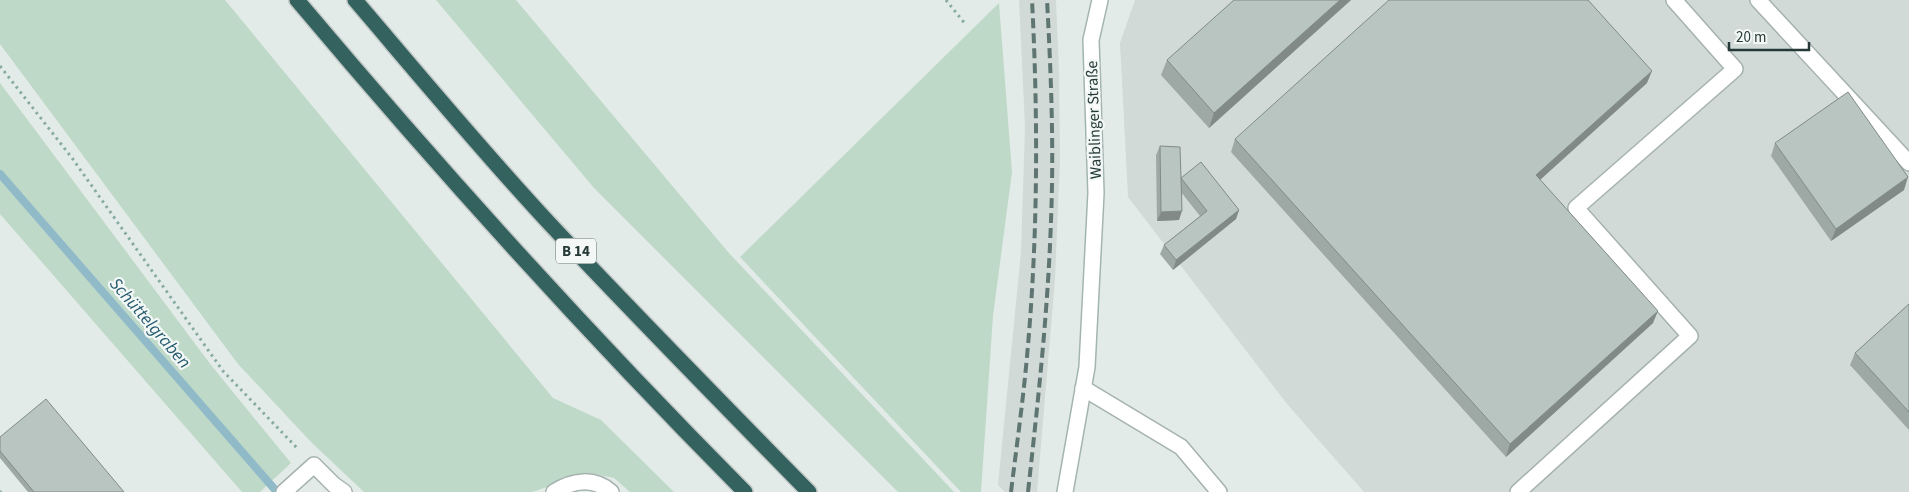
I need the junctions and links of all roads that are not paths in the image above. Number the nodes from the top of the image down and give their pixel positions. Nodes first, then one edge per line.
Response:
1 (297, 0) edge
2 (356, 0) edge
3 (1100, 0) edge
4 (1674, 0) edge
5 (1758, 0) edge
6 (1909, 163) edge
7 (1083, 388) junction
8 (284, 492) edge
9 (344, 492) edge
10 (554, 492) edge
11 (611, 492) edge
12 (745, 492) edge
13 (809, 492) edge
14 (1065, 492) edge
15 (1219, 492) edge
16 (1518, 492) edge

1 - 12 highway, B 14
2 - 13 highway, B 14
3 - 7 street, Waiblinger Straße
4 - 16 street
5 - 6 street
7 - 14 street, Waiblinger Straße
7 - 15 street
8 - 9 street
10 - 11 street

